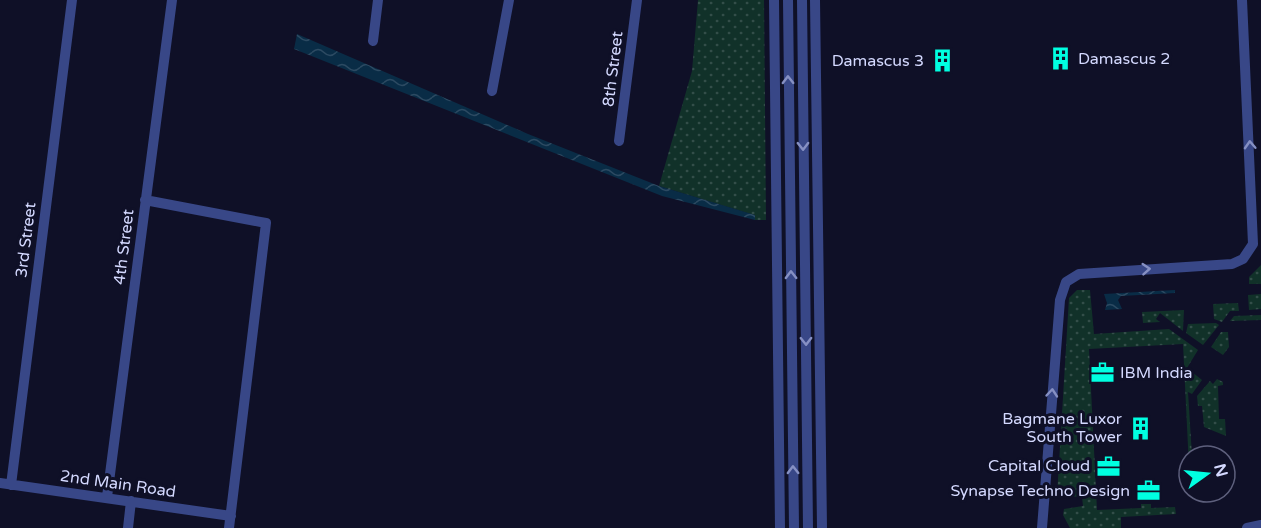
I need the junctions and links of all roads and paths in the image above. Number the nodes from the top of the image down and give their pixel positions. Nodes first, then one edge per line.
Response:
1 (72, 0) edge
2 (172, 0) edge
3 (378, 0) edge
4 (509, 0) edge
5 (637, 0) edge
6 (774, 0) edge
7 (788, 0) edge
8 (802, 0) edge
9 (816, 0) edge
10 (1242, 0) edge
11 (373, 41) dead end
12 (492, 91) dead end
13 (619, 141) dead end
14 (145, 200) junction
15 (5, 484) edge
16 (106, 497) junction
17 (131, 501) junction
18 (231, 516) junction
19 (1261, 525) edge
20 (128, 528) edge
21 (230, 528) edge
22 (780, 528) edge
23 (794, 528) edge
24 (808, 528) edge
25 (822, 528) edge
26 (1042, 528) edge
27 (1247, 528) edge

1 - 15 street, 3rd Street
2 - 14 street, 4th Street
3 - 11 street
4 - 12 street
5 - 13 street, 8th Street
6 - 22 street
23 -> 7 street
8 -> 24 street
9 - 25 street
26 -> 10 street
14 - 16 street, 4th Street
14 - 18 street
15 - 16 street, 2nd Main Road
16 - 17 street, 2nd Main Road
17 - 18 street, 2nd Main Road
17 - 20 street
18 - 21 street
19 - 27 street

